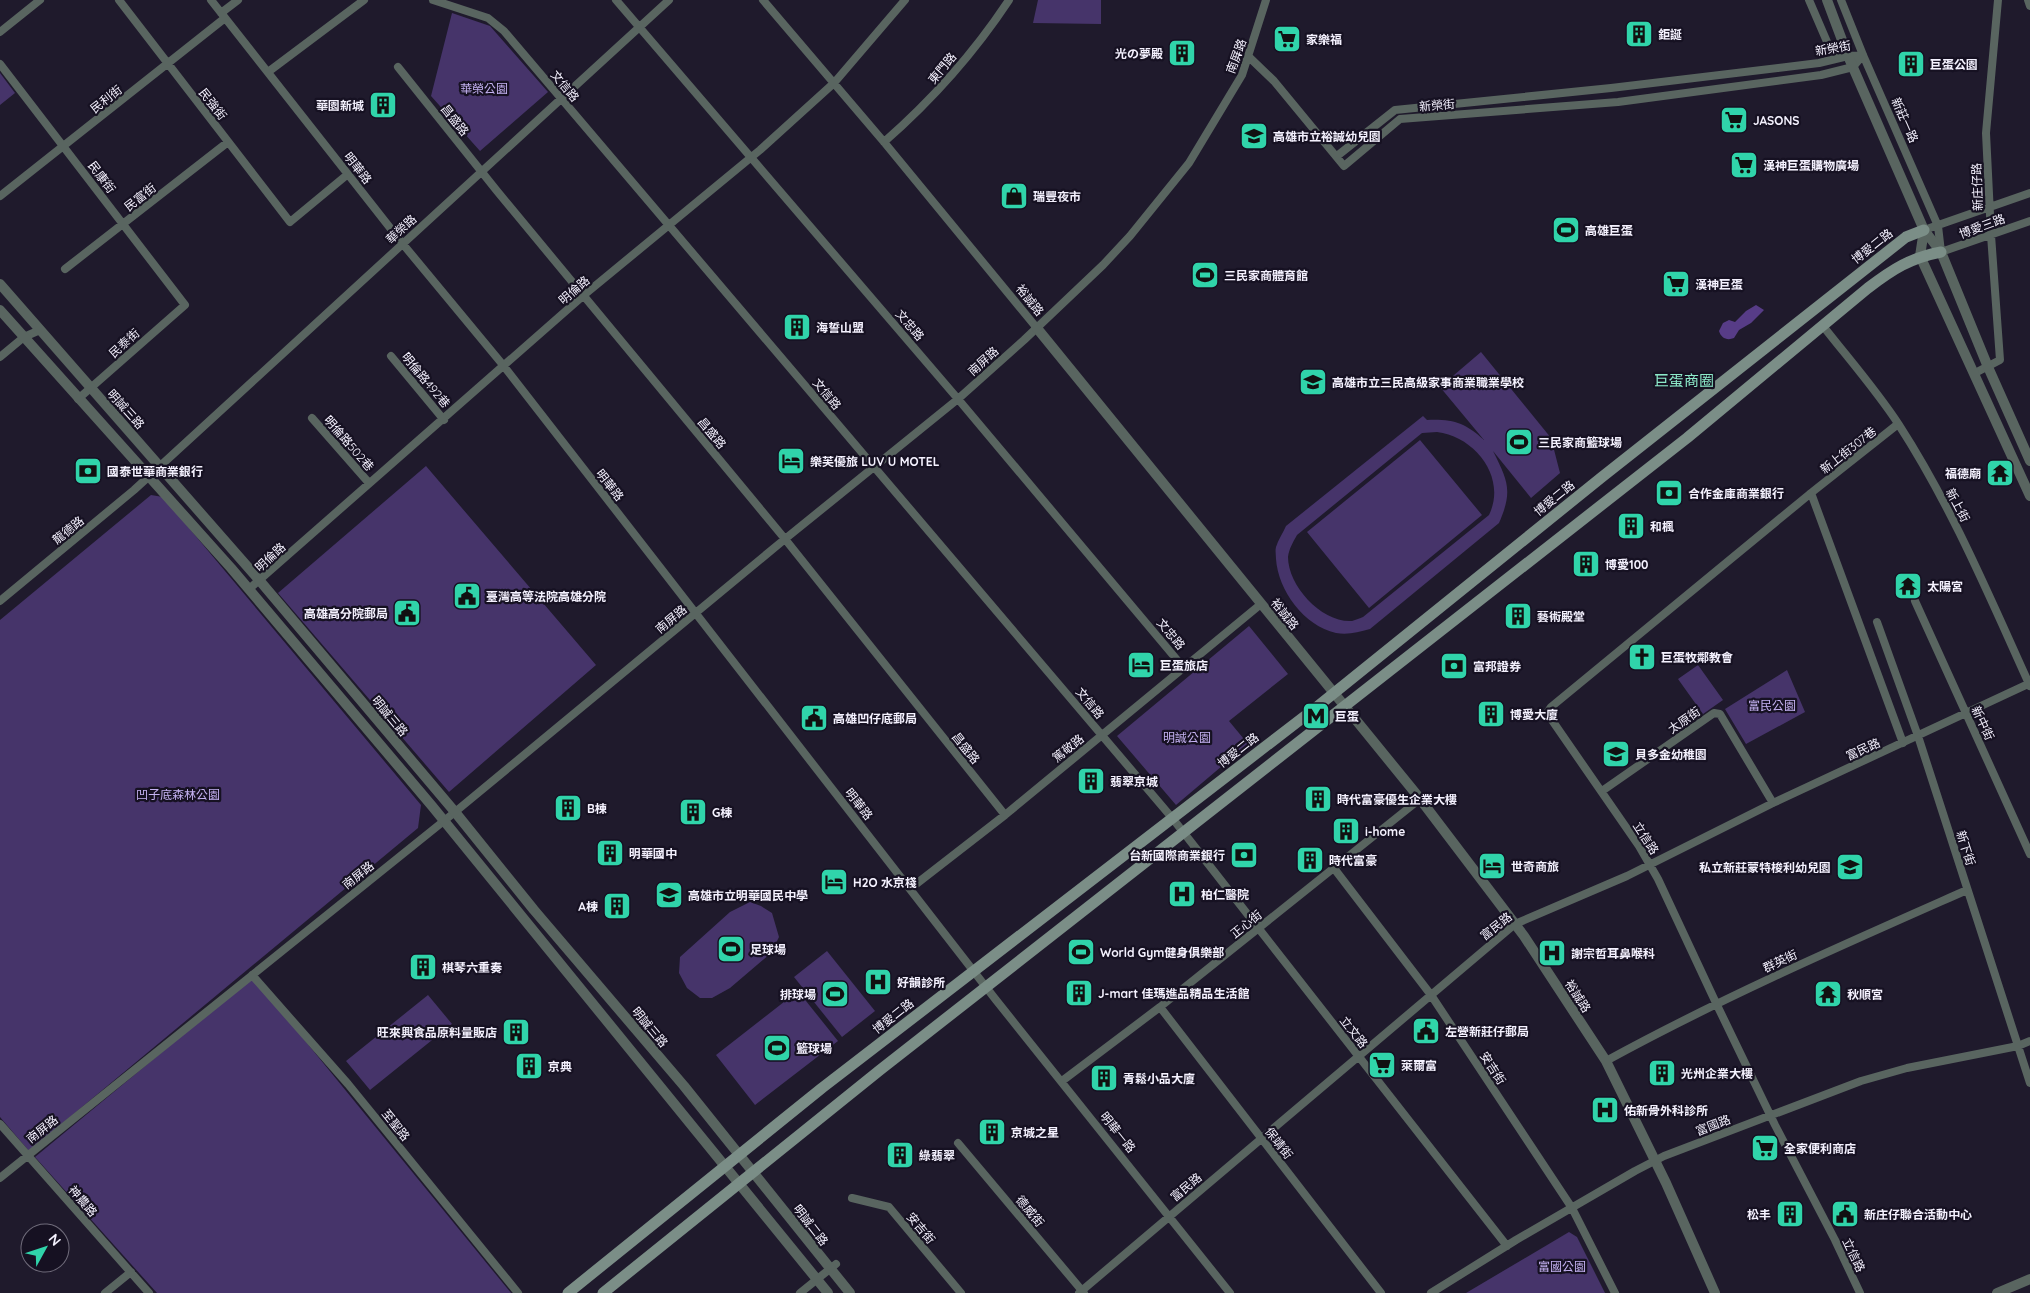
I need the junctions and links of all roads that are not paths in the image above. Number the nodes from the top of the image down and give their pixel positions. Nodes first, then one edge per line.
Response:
1 (40, 0) edge
2 (119, 0) edge
3 (211, 0) edge
4 (238, 0) edge
5 (364, 0) edge
6 (433, 0) edge
7 (616, 0) edge
8 (669, 0) edge
9 (763, 0) edge
10 (905, 0) edge
11 (1009, 0) edge
12 (1266, 0) edge
13 (1809, 0) edge
14 (1827, 0) edge
15 (1841, 0) edge
16 (1998, 0) edge
17 (2028, 0) edge
18 (2030, 6) edge
19 (223, 16) junction
20 (638, 28) junction
21 (0, 32) edge
22 (1862, 55) junction
23 (1848, 56) junction
24 (1249, 57) junction
25 (0, 64) edge
26 (168, 64) junction
27 (1853, 67) junction
28 (398, 68) dead end
29 (268, 72) junction
30 (834, 83) junction
31 (1615, 87) junction
32 (561, 98) junction
33 (1618, 102) junction
34 (228, 142) junction
35 (884, 142) junction
36 (64, 146) junction
37 (1337, 156) junction
38 (752, 158) junction
39 (482, 172) junction
40 (348, 174) junction
41 (2030, 194) edge
42 (0, 196) edge
43 (1990, 207) junction
44 (2030, 221) edge
45 (123, 224) junction
46 (668, 225) junction
47 (1938, 226) junction
48 (1924, 230) junction
49 (1991, 235) junction
50 (402, 244) junction
51 (1941, 252) junction
52 (1920, 256) junction
53 (65, 269) dead end
54 (0, 284) edge
55 (584, 295) junction
56 (185, 305) joint
57 (0, 310) edge
58 (1823, 326) junction
59 (1036, 327) junction
60 (40, 330) junction
61 (24, 337) junction
62 (391, 356) dead end
63 (0, 357) edge
64 (503, 365) junction
65 (1988, 366) junction
66 (1975, 374) junction
67 (90, 388) junction
68 (958, 398) junction
69 (78, 399) junction
70 (312, 418) dead end
71 (444, 420) junction
72 (1898, 424) junction
73 (2030, 461) edge
74 (160, 466) junction
75 (874, 467) junction
76 (150, 476) junction
77 (369, 484) junction
78 (1811, 493) junction
79 (2030, 496) edge
80 (785, 539) junction
81 (260, 581) junction
82 (249, 589) junction
83 (0, 600) edge
84 (1915, 602) dead end
85 (1261, 604) junction
86 (696, 613) junction
87 (1877, 622) dead end
88 (1183, 666) junction
89 (2030, 684) edge
90 (1333, 694) junction
91 (1344, 707) junction
92 (1965, 713) junction
93 (1102, 735) junction
94 (1918, 736) junction
95 (1903, 743) junction
96 (417, 767) junction
97 (407, 776) junction
98 (1602, 792) junction
99 (1420, 799) junction
100 (1773, 803) junction
101 (455, 812) junction
102 (1005, 815) junction
103 (1172, 819) junction
104 (445, 821) junction
105 (1184, 832) junction
106 (2030, 854) edge
107 (1650, 864) junction
108 (1332, 867) junction
109 (911, 888) junction
110 (1968, 890) junction
111 (1515, 924) junction
112 (1259, 928) junction
113 (974, 970) junction
114 (252, 975) junction
115 (987, 986) junction
116 (1431, 995) junction
117 (1716, 1004) junction
118 (1160, 1007) junction
119 (2030, 1041) edge
120 (2018, 1046) junction
121 (1358, 1056) junction
122 (1606, 1061) junction
123 (1062, 1081) junction
124 (2030, 1083) edge
125 (1770, 1114) junction
126 (0, 1124) edge
127 (1261, 1138) junction
128 (958, 1143) dead end
129 (738, 1154) junction
130 (28, 1155) junction
131 (1655, 1161) junction
132 (724, 1165) junction
133 (753, 1172) junction
134 (0, 1178) edge
135 (738, 1183) junction
136 (852, 1198) dead end
137 (1572, 1208) junction
138 (1170, 1216) junction
139 (1507, 1246) junction
140 (833, 1267) junction
141 (131, 1272) junction
142 (2030, 1279) edge
143 (817, 1280) junction
144 (1082, 1292) edge
145 (105, 1293) edge
146 (149, 1293) edge
147 (518, 1293) edge
148 (568, 1293) edge
149 (603, 1293) edge
150 (800, 1293) edge
151 (828, 1293) edge
152 (850, 1293) edge
153 (961, 1293) edge
154 (1230, 1293) edge
155 (1381, 1293) edge
156 (1431, 1293) edge
157 (1615, 1293) edge
158 (1715, 1293) edge
159 (1860, 1293) edge
160 (1997, 1293) edge

1 - 21 street
2 - 26 street, 民強街
3 - 19 street, 明華路
4 - 19 street, 民利街
5 - 29 street
6 - 32 street, 文信路
7 - 20 street, 文忠路
8 - 20 street, 華榮路
9 - 30 street, 裕誠路
10 - 30 street, 明倫路
11 - 35 street, 東門路
12 - 24 street, 南屏路
13 - 23 street
14 - 23 street
15 - 22 street, 新莊一路
16 - 43 street, 新庄仔路
17 - 18 street
19 - 26 street, 民利街
19 - 29 street, 明華路
20 - 32 street, 華榮路
20 - 38 street, 文忠路
22 - 23 street, 新榮街
22 - 27 street, 新榮街
22 - 47 street, 新莊一路
23 - 27 street
23 - 31 street, 新榮街
24 - 37 street, 新榮街
24 - 59 street, 南屏路
25 - 36 street, 民康街
26 - 34 street, 民強街
26 - 36 street, 民利街
27 - 33 street, 新榮街
27 - 48 street
28 - 39 street, 昌盛路
29 - 40 street, 明華路
30 - 35 street, 裕誠路
30 - 38 street, 明倫路
31 - 33 street
31 - 37 street, 新榮街
32 - 39 street, 華榮路
32 - 46 street, 文信路
33 - 37 street, 新榮街
34 - 40 street, 民強街
34 - 45 street, 民富街
35 - 59 street, 裕誠路
36 - 42 street, 民利街
36 - 45 street, 民康街
38 - 46 street, 明倫路
38 - 68 street, 文忠路
39 - 50 street, 華榮路
39 - 55 street, 昌盛路
40 - 50 street, 明華路
41 - 43 street, 博愛三路
43 - 47 street, 博愛三路
43 - 49 street, 新庄仔路
44 - 49 street, 博愛三路
45 - 53 street, 民富街
45 - 56 street, 民康街
46 - 55 street, 明倫路
46 - 75 street, 文信路
47 - 48 street, 博愛三路
47 - 51 street, 新莊一路
48 - 51 street
48 - 52 street
48 - 90 main road, 博愛二路
49 - 51 street, 博愛三路
49 - 65 street, 新庄仔路
50 - 64 street, 明華路
50 - 74 street, 華榮路
51 - 52 main road
51 - 65 street
52 - 58 main road
52 - 66 street
54 - 60 street, 明誠三路
55 - 64 street, 明倫路
55 - 80 street, 昌盛路
56 - 67 street, 民泰街
57 - 61 street, 明誠三路
58 - 72 street, 新上街
58 - 91 main road
59 - 68 street, 南屏路
59 - 85 street, 裕誠路
60 - 61 street
60 - 67 street, 明誠三路
61 - 63 street
61 - 69 street, 明誠三路
62 - 71 street, 明倫路492巷
64 - 71 street, 明倫路
64 - 86 street, 明華路
65 - 66 street, 新庄仔路
65 - 73 street
66 - 79 street
67 - 69 street, 民泰街
67 - 74 street, 明誠三路
68 - 75 street, 南屏路
68 - 88 street, 文忠路
69 - 76 street, 明誠三路
70 - 77 street, 明倫路502巷
71 - 77 street, 明倫路
72 - 78 street, 新上街307巷
72 - 89 street, 新上街
74 - 76 street, 華榮路
74 - 81 street, 明誠三路
75 - 80 street, 南屏路
75 - 93 street, 文信路
76 - 82 street, 明誠三路
76 - 83 street, 龍德路
77 - 81 street, 明倫路
78 - 95 street
78 - 98 street, 立信路
80 - 86 street, 南屏路
80 - 102 street, 昌盛路
81 - 82 street, 明倫路
81 - 96 street, 明誠三路
82 - 97 street, 明誠三路
84 - 92 street, 新中街
85 - 88 street, 篤敬路
85 - 90 street, 裕誠路
86 - 101 street, 南屏路
86 - 109 street, 明華路
87 - 94 street, 新下街
88 - 93 street, 篤敬路
89 - 92 street, 富民路
90 - 91 street, 裕誠路
90 - 103 main road, 博愛二路
91 - 99 street, 裕誠路
91 - 105 main road
92 - 94 street, 富民路
92 - 106 street, 新中街
93 - 102 street, 篤敬路
93 - 103 street, 文信路
94 - 95 street, 富民路
94 - 110 street, 新下街
95 - 100 street, 富民路
96 - 97 street
96 - 101 street, 明誠三路
97 - 104 street, 明誠三路
98 - 100 street, 太原街
98 - 107 street, 立信路
99 - 108 street, 正心街
99 - 111 street, 裕誠路
100 - 107 street, 富民路
101 - 104 street, 南屏路
101 - 129 street, 明誠三路
102 - 109 street, 篤敬路
103 - 105 street, 文信路
103 - 113 main road, 博愛二路
104 - 114 street, 南屏路
104 - 132 street, 明誠三路
105 - 112 street, 立文路
105 - 115 main road
107 - 111 street, 富民路
107 - 117 street, 立信路
108 - 112 street, 正心街
108 - 116 street, 安吉街
109 - 113 street, 明華路
110 - 117 street, 群英街
110 - 120 street, 新下街
111 - 116 street, 富民路
111 - 122 street, 裕誠路
112 - 118 street, 正心街
112 - 121 street, 立文路
113 - 115 street, 明華路
113 - 129 main road, 博愛二路
114 - 130 street, 南屏路
114 - 147 street, 至聖路
115 - 123 street, 明華一路
115 - 133 main road
116 - 121 street, 富民路
116 - 137 street, 安吉街
117 - 122 street, 群英街
117 - 125 street, 立信路
118 - 123 street, 正心街
118 - 127 street, 保靖街
119 - 120 street, 富國路
120 - 124 street, 新下街
120 - 125 street, 富國路
121 - 127 street, 富民路
121 - 139 street, 立文路
122 - 131 street, 裕誠路
123 - 138 street, 明華一路
125 - 131 street, 富國路
125 - 159 street, 立信路
126 - 130 street, 神農路
127 - 138 street, 富民路
127 - 155 street, 保靖街
128 - 144 street, 德威街
129 - 132 main road, 博愛二路
129 - 133 street, 明誠三路
130 - 134 street, 南屏路
130 - 141 street, 神農路
131 - 137 street, 富國路
131 - 158 street, 裕誠路
132 - 135 street, 明誠三路
132 - 148 main road, 博愛二路
133 - 135 main road
133 - 140 street, 明誠二路
135 - 143 street
135 - 149 main road
136 - 153 street, 安吉街
137 - 139 street, 富國路
137 - 157 street, 安吉街
138 - 144 street, 富民路
138 - 154 street, 明華一路
139 - 156 street, 富國路
140 - 143 street
140 - 152 street, 明誠二路
141 - 145 street
141 - 146 street, 神農路
142 - 160 street
143 - 150 street
143 - 151 street

